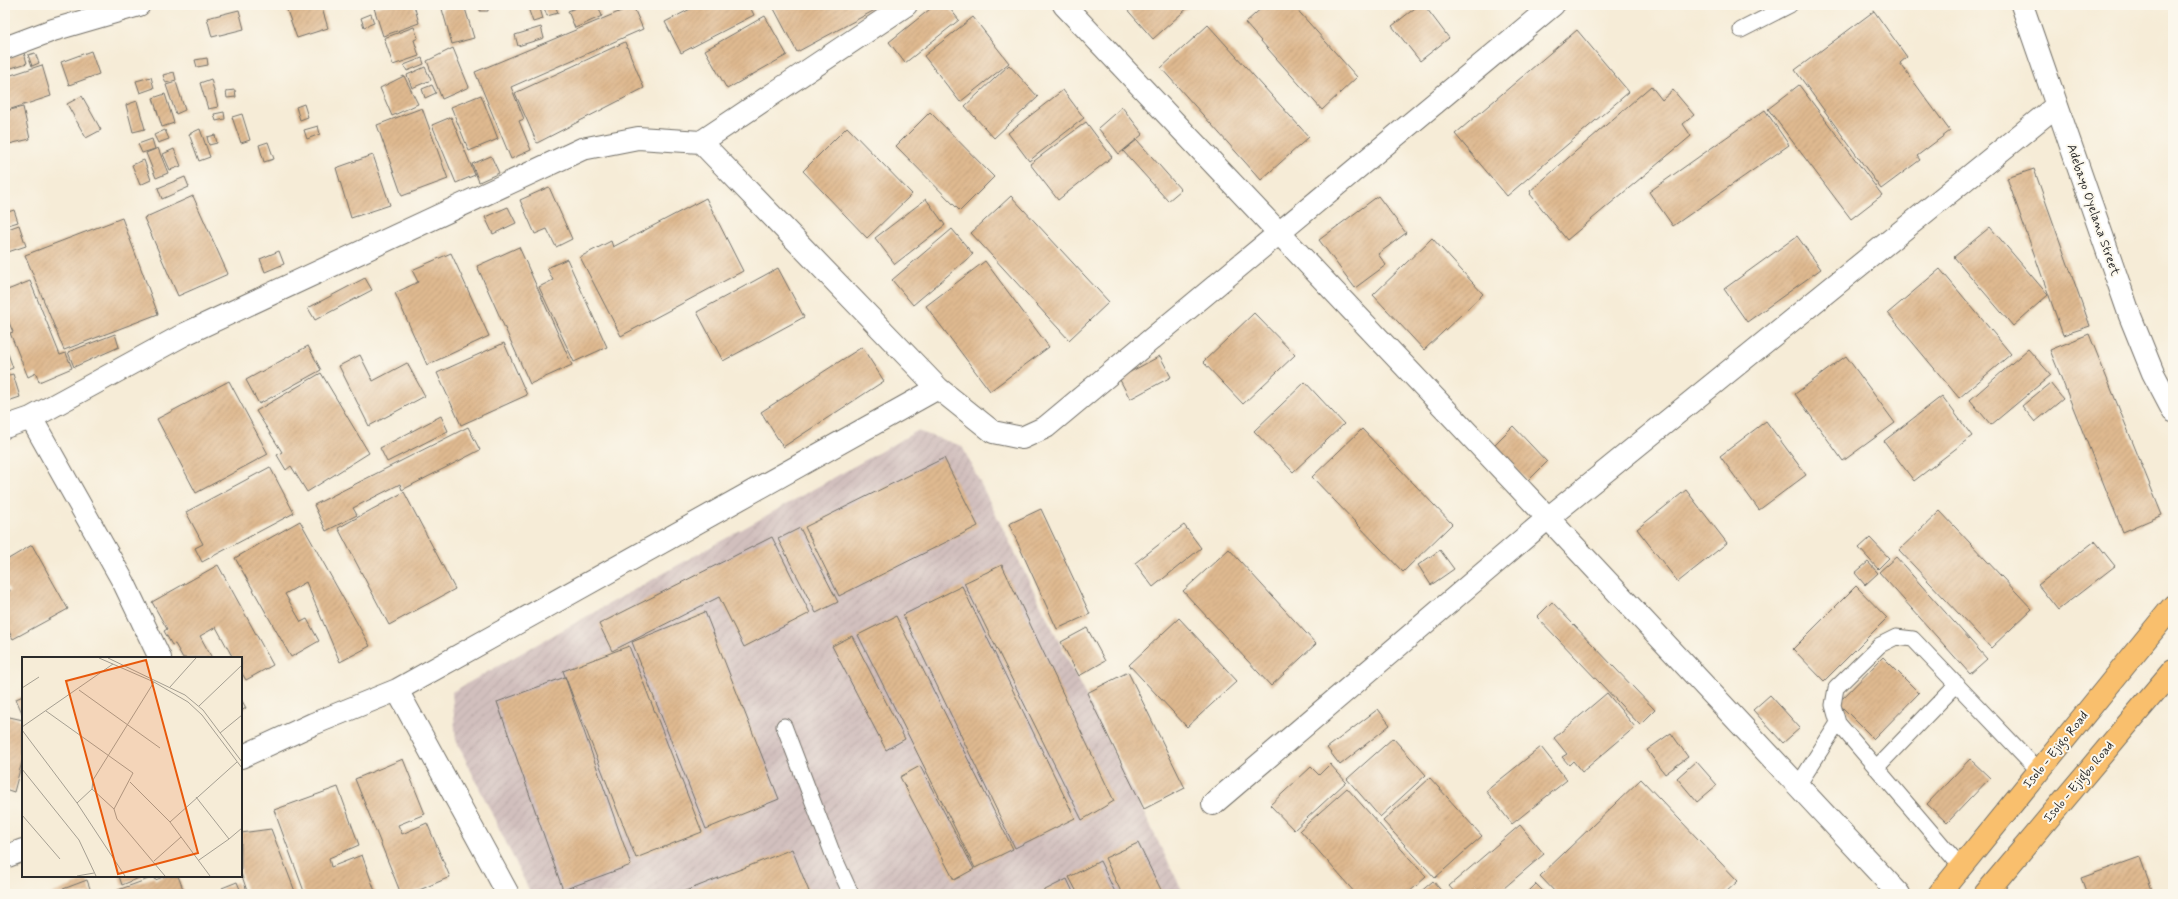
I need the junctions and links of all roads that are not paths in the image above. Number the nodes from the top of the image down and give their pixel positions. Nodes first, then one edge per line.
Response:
1 (139, 5) edge
2 (906, 5) edge
3 (1064, 5) edge
4 (1553, 5) edge
5 (1790, 5) edge
6 (2022, 5) edge
7 (1741, 30) dead end
8 (5, 48) edge
9 (2056, 106) junction
10 (701, 142) junction
11 (1278, 234) junction
12 (938, 388) junction
13 (2173, 411) edge
14 (31, 418) junction
15 (5, 427) edge
16 (1548, 518) junction
17 (2173, 606) edge
18 (160, 657) edge
19 (2173, 670) edge
20 (1957, 684) junction
21 (397, 690) junction
22 (1838, 723) junction
23 (784, 726) dead end
24 (242, 757) edge
25 (1876, 768) junction
26 (2039, 771) junction
27 (1797, 787) junction
28 (1213, 804) dead end
29 (22, 850) edge
30 (5, 857) edge
31 (1961, 867) junction
32 (1987, 893) edge
33 (508, 894) edge
34 (851, 894) edge
35 (1899, 894) edge
36 (1940, 894) edge

1 - 8 street
2 - 10 street
3 - 11 street
4 - 11 street
5 - 7 lane
6 - 9 street, Adebayo Oyelana Street
9 - 13 street, Adebayo Oyelana Street
9 - 16 street
10 - 12 street
10 - 14 street
11 - 12 street
11 - 16 street
12 - 21 street
14 - 15 street
14 - 18 street
16 - 27 street
16 - 28 street
17 - 26 main road, Isolo - Ejigo Road
19 - 32 main road, Isolo - Ejigbo Road
20 - 22 lane
20 - 25 lane
20 - 26 lane
21 - 24 street
21 - 33 street
22 - 25 lane
22 - 27 lane
23 - 34 lane
25 - 31 lane
26 - 31 main road, Isolo - Ejigo Road
27 - 35 street
29 - 30 street
31 - 36 main road, Isolo - Ejigo Road

